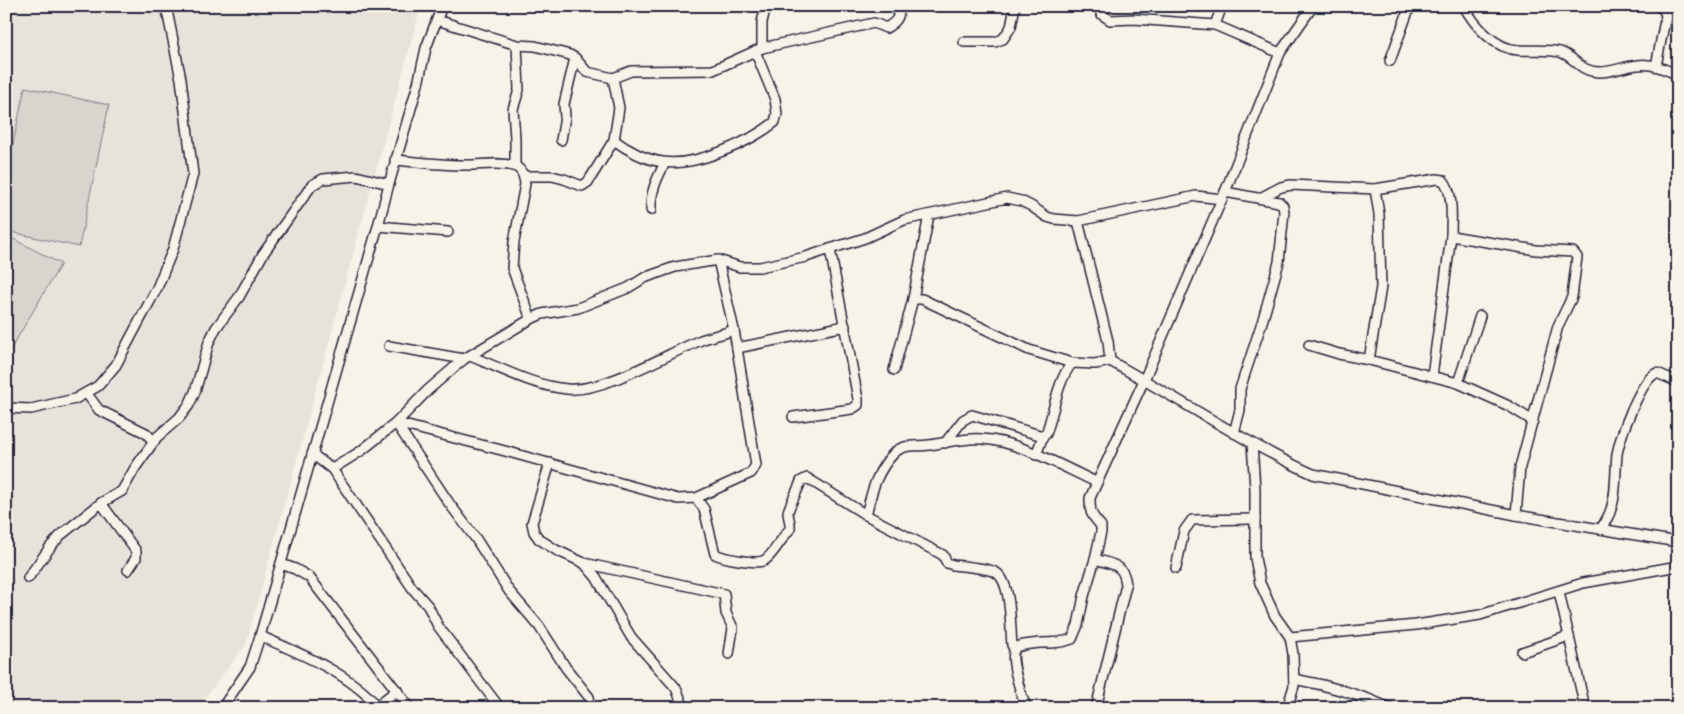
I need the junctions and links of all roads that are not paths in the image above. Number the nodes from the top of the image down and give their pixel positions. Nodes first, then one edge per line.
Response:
1 (166, 6) edge
2 (450, 6) edge
3 (766, 6) edge
4 (899, 6) edge
5 (1015, 6) edge
6 (1100, 6) edge
7 (1222, 6) edge
8 (1313, 6) edge
9 (1410, 6) edge
10 (1464, 6) edge
11 (1658, 6) edge
12 (439, 13) edge
13 (1215, 25) junction
14 (964, 42) dead end
15 (517, 45) junction
16 (759, 49) junction
17 (1280, 53) junction
18 (576, 58) junction
19 (1390, 61) dead end
20 (1656, 66) junction
21 (1678, 75) edge
22 (613, 78) junction
23 (562, 140) dead end
24 (614, 140) junction
25 (395, 160) junction
26 (665, 163) junction
27 (515, 166) junction
28 (524, 176) junction
29 (388, 184) junction
30 (1375, 189) junction
31 (1224, 195) junction
32 (1262, 197) junction
33 (651, 210) dead end
34 (929, 215) junction
35 (1078, 221) junction
36 (378, 226) junction
37 (448, 232) dead end
38 (1451, 236) junction
39 (830, 249) junction
40 (718, 260) junction
41 (913, 299) junction
42 (1480, 316) dead end
43 (531, 320) junction
44 (845, 326) junction
45 (734, 330) junction
46 (1309, 345) dead end
47 (389, 346) dead end
48 (737, 348) junction
49 (467, 358) junction
50 (1369, 360) junction
51 (1110, 361) junction
52 (1072, 363) junction
53 (894, 370) dead end
54 (1432, 376) junction
55 (1144, 380) junction
56 (1678, 382) edge
57 (1458, 383) junction
58 (87, 394) junction
59 (6, 408) edge
60 (793, 417) dead end
61 (1533, 421) junction
62 (396, 423) junction
63 (1234, 433) junction
64 (1043, 436) junction
65 (154, 442) junction
66 (945, 443) junction
67 (1252, 443) junction
68 (312, 454) junction
69 (1036, 455) junction
70 (550, 464) junction
71 (332, 469) junction
72 (1096, 482) junction
73 (696, 498) junction
74 (101, 503) junction
75 (1516, 514) junction
76 (866, 515) junction
77 (1255, 519) junction
78 (1601, 529) junction
79 (1678, 542) edge
80 (1096, 559) junction
81 (584, 563) junction
82 (281, 564) junction
83 (1678, 566) edge
84 (1176, 568) dead end
85 (128, 570) dead end
86 (28, 578) dead end
87 (1559, 592) junction
88 (260, 636) junction
89 (1290, 636) junction
90 (1569, 636) junction
91 (1014, 649) junction
92 (1522, 652) dead end
93 (729, 654) dead end
94 (1294, 679) junction
95 (397, 690) junction
96 (589, 697) dead end
97 (375, 706) edge
98 (222, 708) edge
99 (410, 708) edge
100 (500, 708) edge
101 (684, 708) edge
102 (1026, 708) edge
103 (1096, 708) edge
104 (1287, 708) edge
105 (1390, 708) edge
106 (1585, 708) edge

1 - 58 street
2 - 12 street
3 - 16 street
4 - 16 street
5 - 14 street
6 - 13 street
7 - 13 street
8 - 17 street
9 - 19 street
10 - 20 street
11 - 20 street
12 - 15 street
12 - 25 street
13 - 17 street
15 - 18 street
15 - 27 street
16 - 22 street
16 - 26 street
17 - 31 street
18 - 22 street
18 - 23 street
20 - 21 street
22 - 24 street
24 - 26 street
24 - 28 street
25 - 27 street
25 - 29 street
26 - 33 street
27 - 28 street
28 - 43 street
29 - 36 street
29 - 65 street
30 - 32 street
30 - 38 street
30 - 50 street
31 - 32 street
31 - 35 street
31 - 55 street
32 - 63 street
34 - 35 street
34 - 39 street
34 - 41 street
35 - 51 street
36 - 37 street
36 - 68 street
38 - 54 street
38 - 61 street
39 - 40 street
39 - 44 street
40 - 43 street
40 - 45 street
41 - 52 street
41 - 53 street
42 - 57 street
43 - 49 street
44 - 48 street
44 - 60 street
45 - 48 street
45 - 49 street
46 - 50 street
47 - 49 street
48 - 73 street
49 - 62 street
50 - 54 street
51 - 52 street
51 - 55 street
52 - 64 street
54 - 57 street
55 - 63 street
55 - 72 street
56 - 78 street
57 - 61 street
58 - 59 street
58 - 65 street
61 - 75 street
62 - 70 street
62 - 71 street
62 - 96 street
63 - 67 street
64 - 66 street
64 - 69 street
65 - 74 street
66 - 69 street
66 - 76 street
67 - 75 street
67 - 77 street
68 - 71 street
68 - 82 street
69 - 72 street
70 - 73 street
70 - 81 street
71 - 100 street
72 - 80 street
73 - 76 street
74 - 85 street
74 - 86 street
75 - 78 street
76 - 91 street
77 - 84 street
77 - 89 street
78 - 79 street
80 - 91 street
80 - 103 street
81 - 93 street
81 - 101 street
82 - 88 street
82 - 95 street
83 - 87 street
87 - 89 street
87 - 90 street
88 - 97 street
88 - 98 street
89 - 94 street
90 - 92 street
90 - 106 street
91 - 102 street
94 - 104 street
94 - 105 street
95 - 97 street
95 - 99 street

